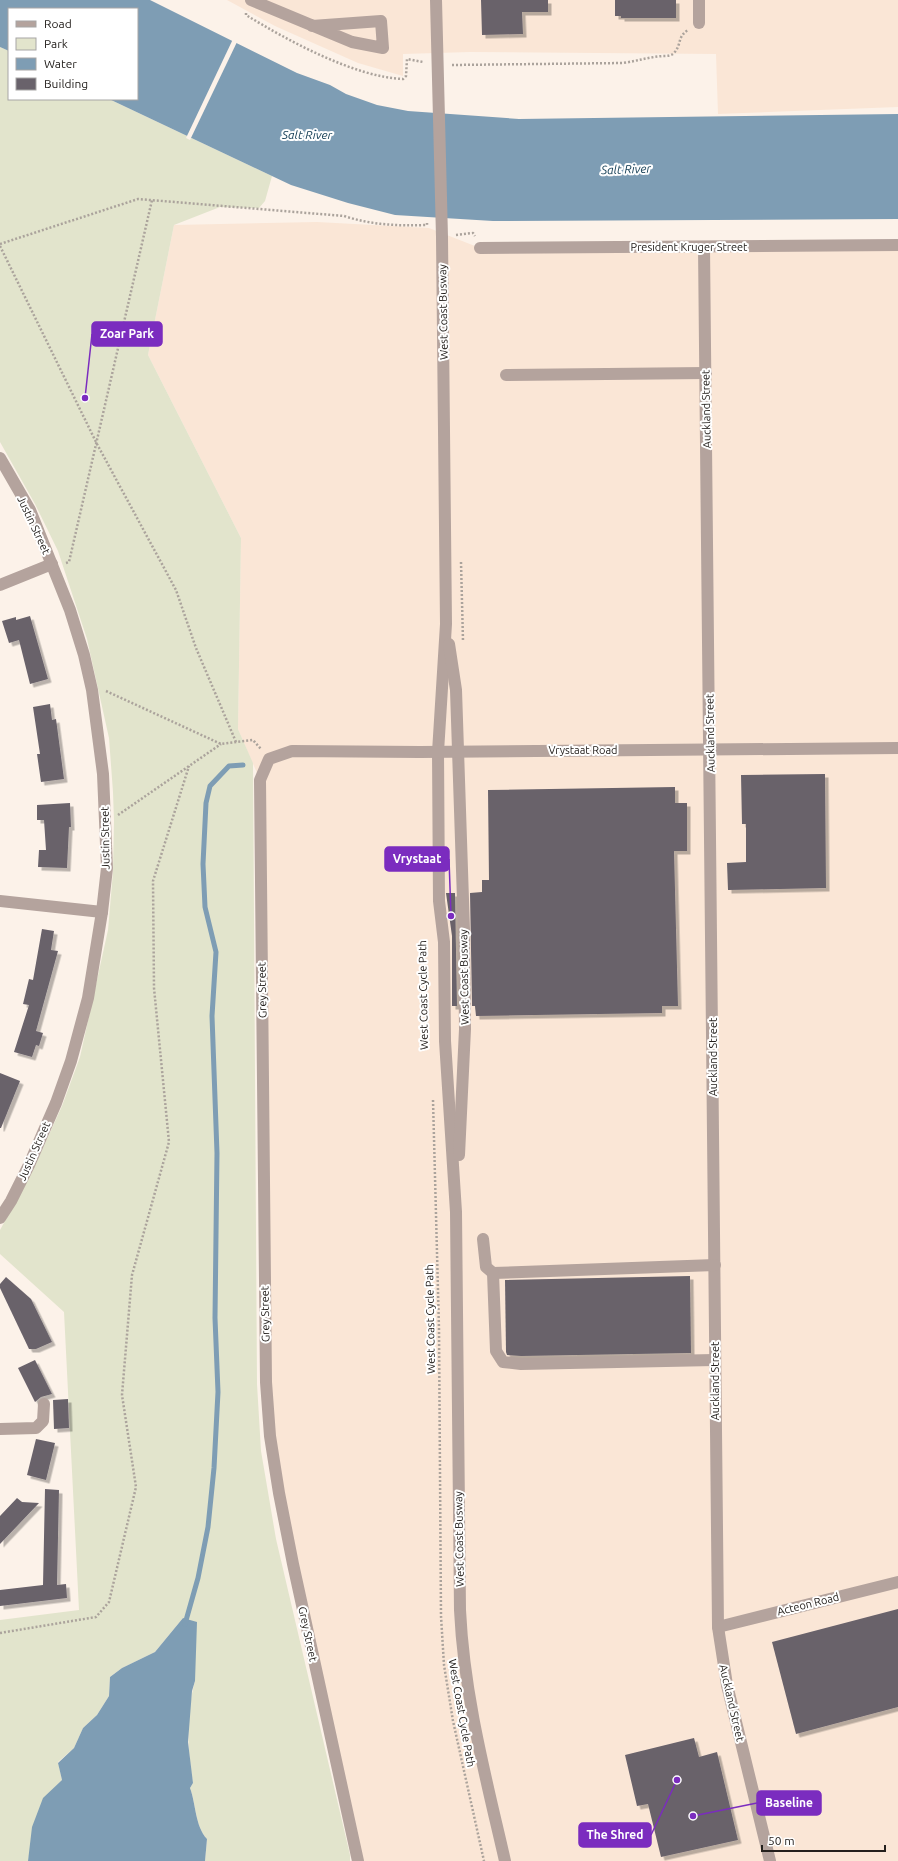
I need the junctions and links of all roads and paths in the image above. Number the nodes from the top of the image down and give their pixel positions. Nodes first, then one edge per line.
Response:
1 (436, 0) edge
2 (699, 0) edge
3 (249, 4) edge
4 (699, 23) joint
5 (312, 26) junction
6 (423, 62) dead end
7 (455, 65) dead end
8 (152, 200) junction
9 (427, 225) dead end
10 (473, 233) dead end
11 (455, 235) dead end
12 (0, 245) edge
13 (898, 245) edge
14 (704, 247) junction
15 (480, 248) dead end
16 (706, 373) junction
17 (506, 375) dead end
18 (97, 444) junction
19 (0, 458) edge
20 (58, 564) junction
21 (0, 584) edge
22 (446, 624) junction
23 (100, 689) dead end
24 (253, 740) dead end
25 (236, 742) junction
26 (221, 744) junction
27 (898, 748) edge
28 (710, 750) junction
29 (457, 751) junction
30 (438, 752) junction
31 (269, 759) joint
32 (189, 766) junction
33 (114, 818) dead end
34 (0, 901) edge
35 (102, 912) junction
36 (433, 1096) dead end
37 (456, 1212) junction
38 (0, 1218) edge
39 (483, 1239) dead end
40 (715, 1265) junction
41 (493, 1273) junction
42 (714, 1360) junction
43 (44, 1404) dead end
44 (0, 1429) edge
45 (898, 1582) edge
46 (718, 1627) junction
47 (0, 1633) edge
48 (358, 1861) edge
49 (484, 1861) edge
50 (505, 1861) edge
51 (770, 1861) edge

1 - 22 street, West Coast Busway
2 - 4 street
3 - 5 street
3 - 6 path
4 - 7 path
5 - 5 street
8 - 9 path
8 - 12 path
8 - 18 path
10 - 11 path
12 - 18 path
13 - 14 street, President Kruger Street
14 - 15 street, President Kruger Street
14 - 16 street, Auckland Street
16 - 17 street
16 - 28 street, Auckland Street
18 - 20 path
18 - 25 path
19 - 20 street, Justin Street
20 - 21 street
20 - 35 street, Justin Street
22 - 29 street, West Coast Busway
22 - 30 street, West Coast Busway
23 - 26 path
24 - 25 path
25 - 26 path
26 - 32 path
27 - 28 street, Vrystaat Road
28 - 29 street, Vrystaat Road
28 - 40 street, Auckland Street
29 - 30 street, Vrystaat Road
29 - 37 street, West Coast Busway
30 - 31 street, Vrystaat Road
30 - 37 street, West Coast Busway
31 - 48 street, Grey Street
32 - 33 path
32 - 47 path
34 - 35 street
35 - 38 street, Justin Street
36 - 49 path, West Coast Cycle Path
37 - 50 street, West Coast Busway
39 - 41 street
40 - 41 street
40 - 42 street, Auckland Street
41 - 42 street
42 - 46 street, Auckland Street
43 - 44 street
45 - 46 street, Acteon Road
46 - 51 street, Auckland Street

